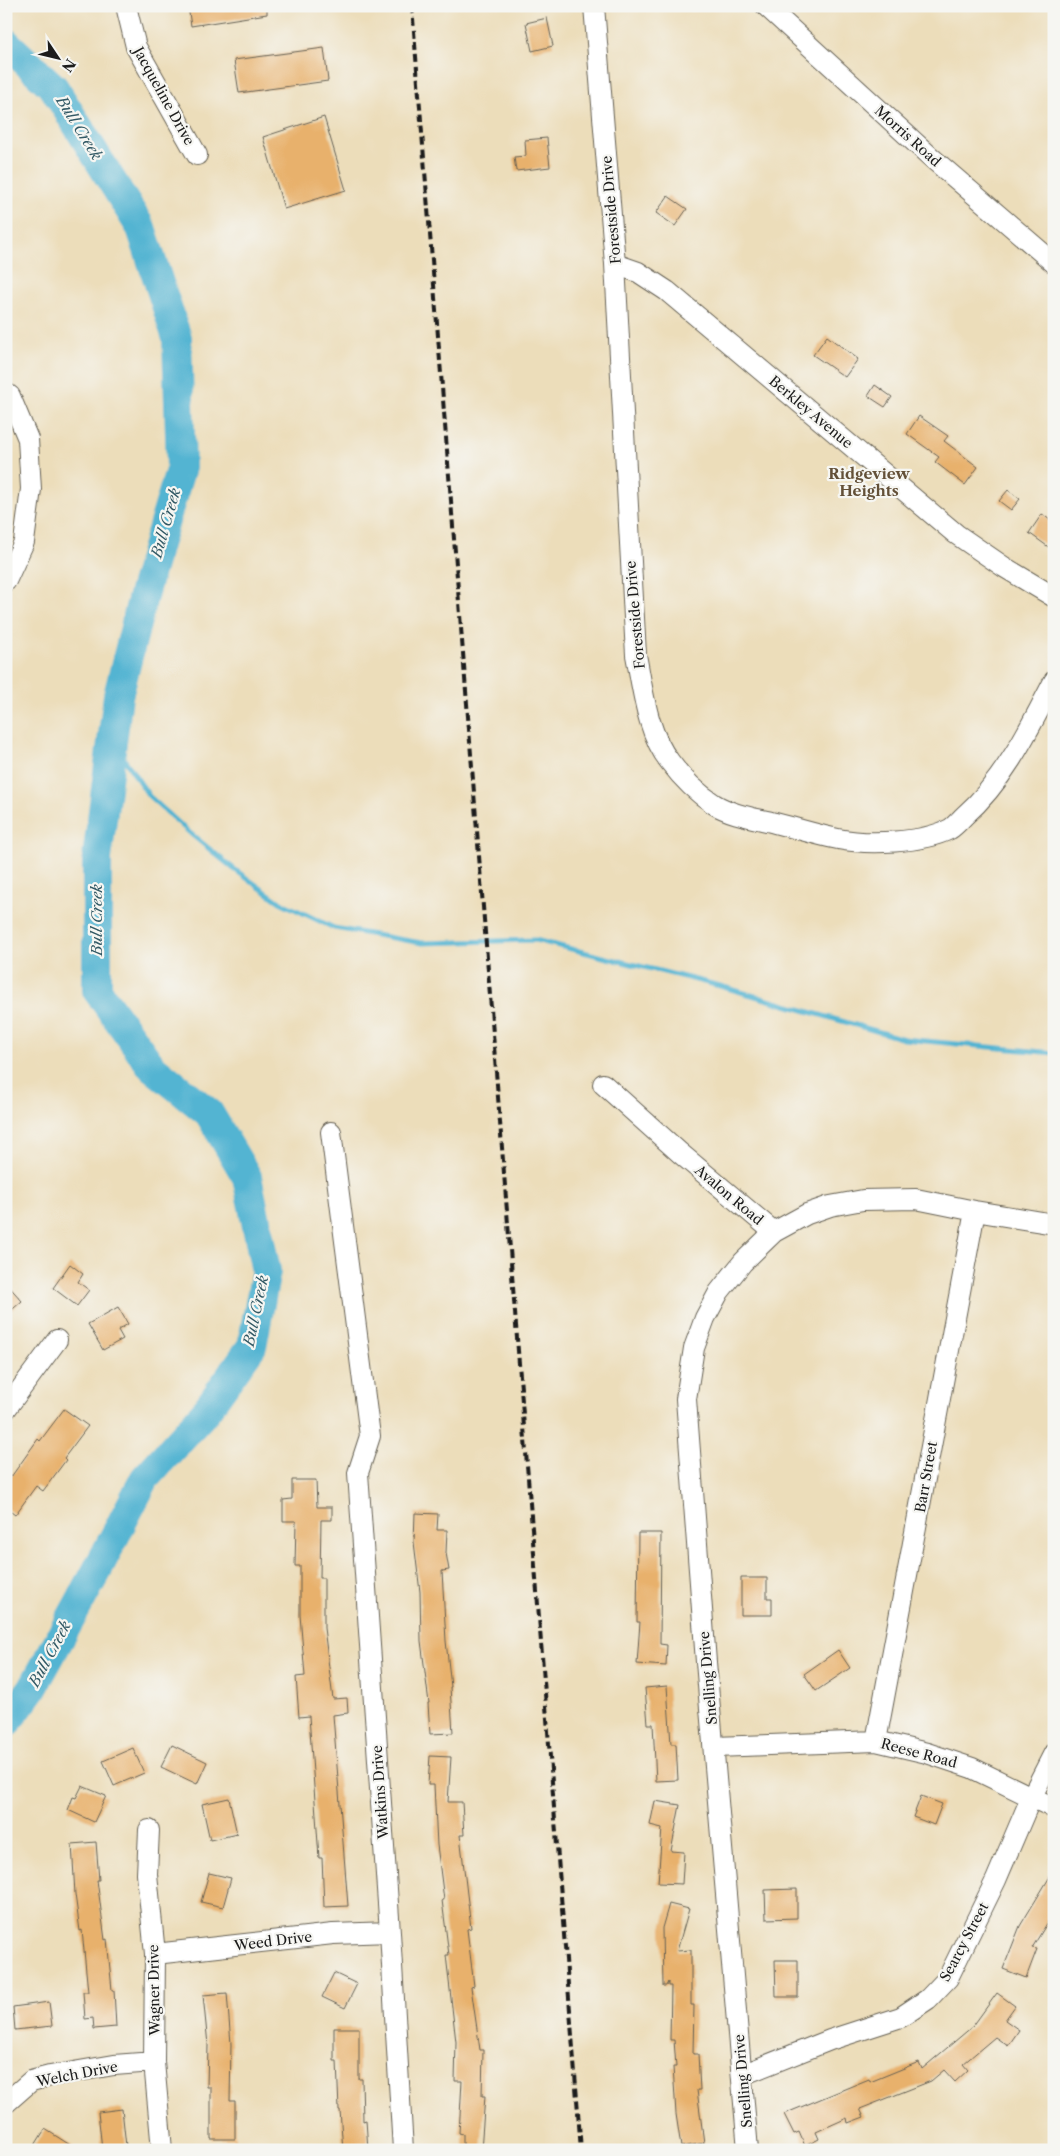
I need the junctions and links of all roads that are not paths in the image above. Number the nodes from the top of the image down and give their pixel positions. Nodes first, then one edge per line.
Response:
1 (126, 6) edge
2 (594, 6) edge
3 (775, 9) edge
4 (197, 155) dead end
5 (1054, 263) edge
6 (615, 264) junction
7 (6, 393) edge
8 (6, 581) edge
9 (1054, 597) edge
10 (1054, 681) edge
11 (603, 1084) dead end
12 (331, 1132) dead end
13 (975, 1211) junction
14 (1054, 1224) edge
15 (774, 1232) junction
16 (57, 1340) dead end
17 (6, 1409) edge
18 (876, 1742) junction
19 (715, 1747) junction
20 (1054, 1753) edge
21 (1031, 1798) junction
22 (1054, 1808) edge
23 (149, 1830) dead end
24 (390, 1932) junction
25 (155, 1954) junction
26 (154, 2062) junction
27 (742, 2075) junction
28 (6, 2103) edge
29 (162, 2150) edge
30 (403, 2150) edge
31 (748, 2150) edge

1 - 4 street, Jacqueline Drive
2 - 6 street, Forestside Drive
3 - 5 street, Morris Road
6 - 9 street, Berkley Avenue
6 - 10 street, Forestside Drive
7 - 8 street
11 - 15 street, Avalon Road
12 - 24 street, Watkins Drive
13 - 14 street, Avalon Road
13 - 15 street, Avalon Road
13 - 18 street, Barr Street
15 - 19 street, Snelling Drive
16 - 17 street
18 - 19 street, Reese Road
18 - 21 street, Reese Road
19 - 27 street, Snelling Drive
20 - 21 street, Searcy Street
21 - 22 street, Reese Road
21 - 27 street, Searcy Street
23 - 25 street, Wagner Drive
24 - 25 street, Weed Drive
24 - 30 street, Watkins Drive
25 - 26 street, Wagner Drive
26 - 28 street, Welch Drive
26 - 29 street, Wagner Drive
27 - 31 street, Snelling Drive

